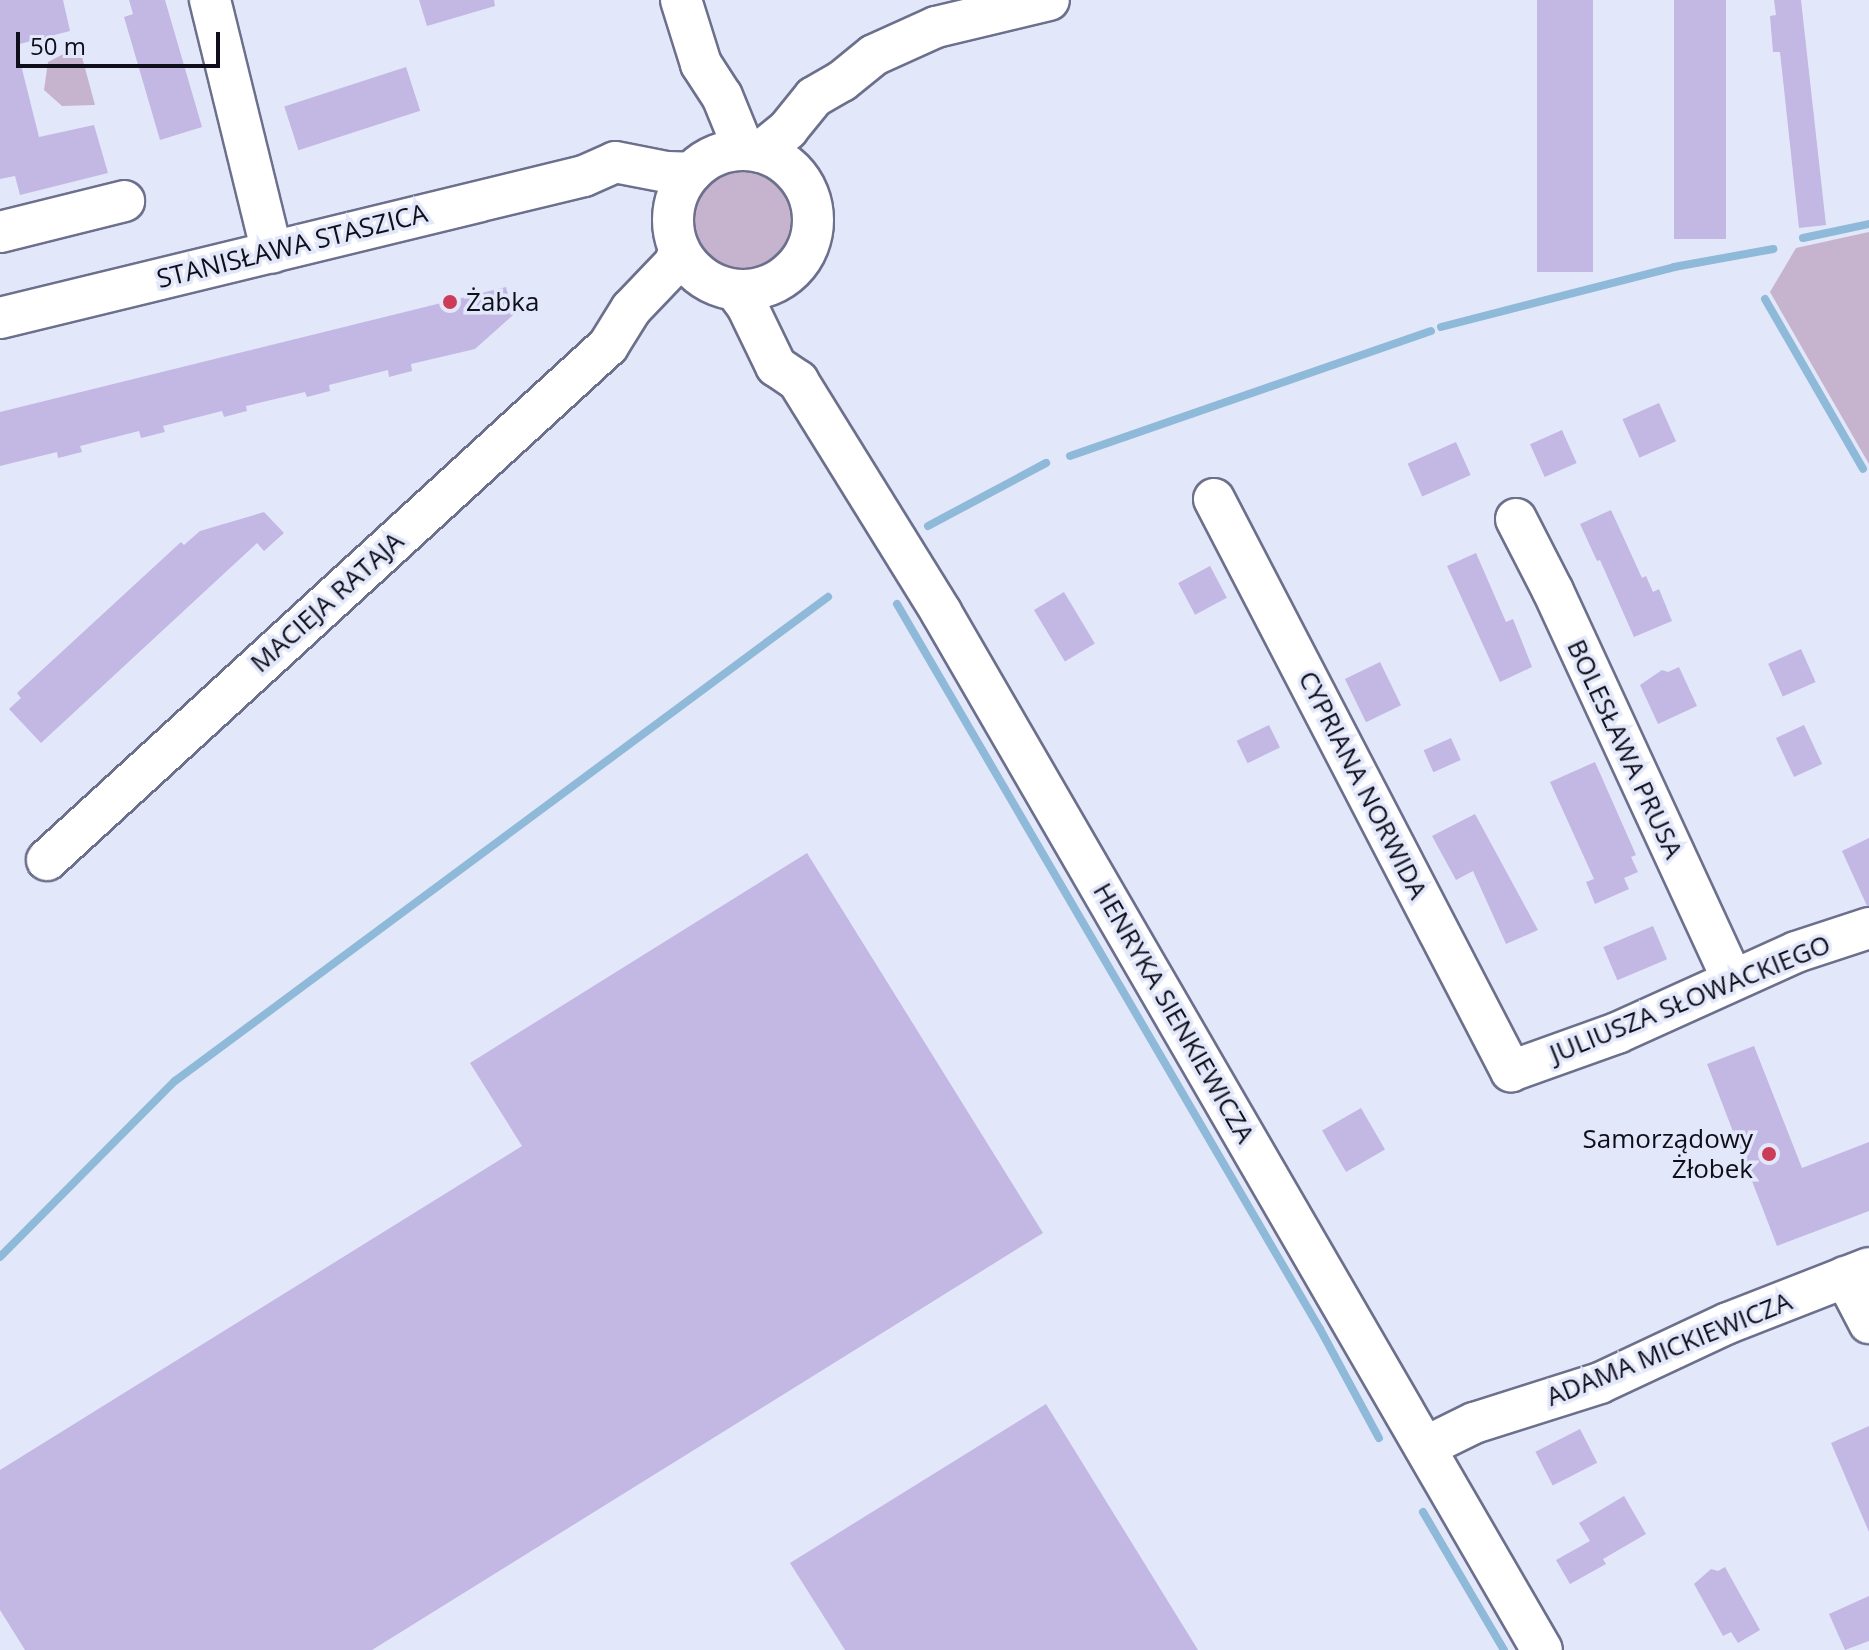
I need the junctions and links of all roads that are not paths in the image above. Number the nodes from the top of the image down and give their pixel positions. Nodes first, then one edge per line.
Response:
1 (210, 0) edge
2 (681, 0) edge
3 (1049, 0) edge
4 (701, 64) junction
5 (765, 156) junction
6 (698, 166) junction
7 (584, 176) junction
8 (124, 201) dead end
9 (676, 231) junction
10 (0, 232) edge
11 (272, 252) junction
12 (774, 283) junction
13 (722, 286) junction
14 (0, 318) edge
15 (608, 346) junction
16 (798, 381) junction
17 (1214, 499) dead end
18 (1516, 519) dead end
19 (47, 860) dead end
20 (1869, 928) edge
21 (1732, 979) junction
22 (1511, 1071) joint
23 (1857, 1273) edge
24 (1869, 1323) edge
25 (1425, 1447) junction
26 (1542, 1650) edge

1 - 11 street
2 - 4 street
3 - 5 street
4 - 5 street
4 - 6 street
5 - 6 street
5 - 12 street
6 - 7 street, STANISŁAWA STASZICA
6 - 9 street
7 - 9 street
7 - 11 street, STANISŁAWA STASZICA
8 - 10 street
9 - 13 street
9 - 15 street, MACIEJA RATAJA
11 - 14 street, STANISŁAWA STASZICA
12 - 13 street
12 - 16 street, HENRYKA SIENKIEWICZA
13 - 15 street, MACIEJA RATAJA
13 - 16 street, HENRYKA SIENKIEWICZA
15 - 19 street, MACIEJA RATAJA
16 - 25 street, HENRYKA SIENKIEWICZA
17 - 22 street, CYPRIANA NORWIDA
18 - 21 street, BOLESŁAWA PRUSA
20 - 21 street, JULIUSZA SŁOWACKIEGO
21 - 22 street, JULIUSZA SŁOWACKIEGO
23 - 24 street
23 - 25 street, ADAMA MICKIEWICZA
25 - 26 street, HENRYKA SIENKIEWICZA

